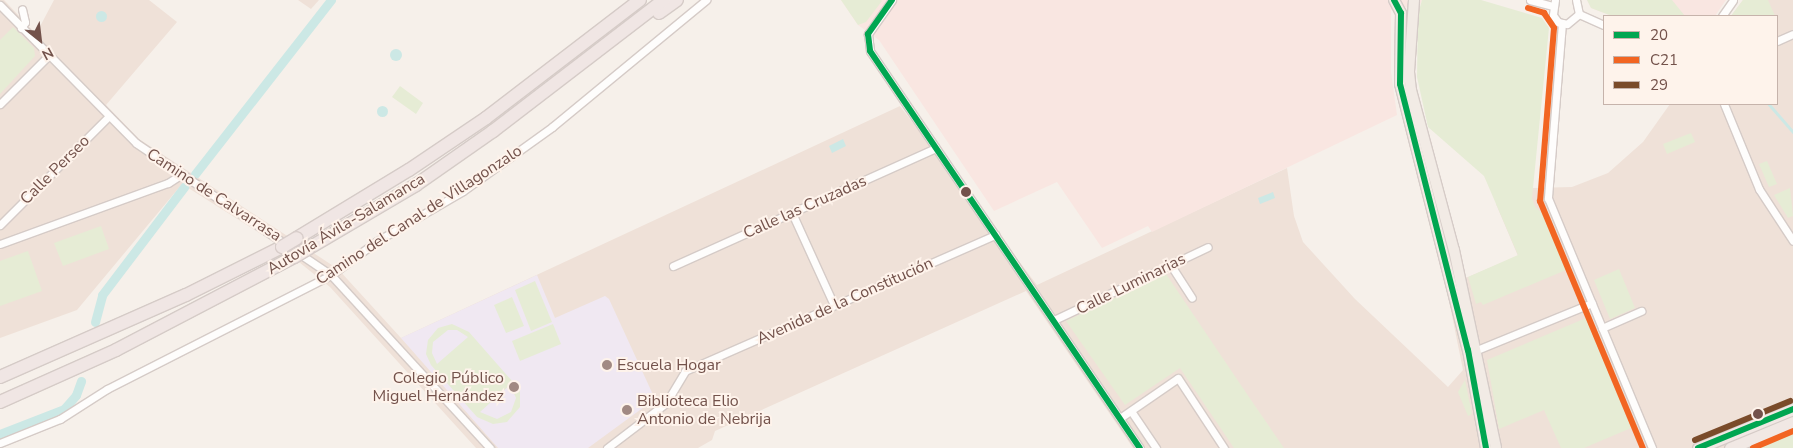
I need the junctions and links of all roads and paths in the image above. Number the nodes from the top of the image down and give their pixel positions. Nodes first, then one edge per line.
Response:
1 (664, 0) edge
2 (677, 0) edge
3 (706, 0) edge
4 (892, 0) edge
5 (1394, 0) edge
6 (1414, 0) edge
7 (1530, 0) edge
8 (1576, 0) edge
9 (1733, 0) edge
10 (638, 1) edge
11 (1554, 3) edge
12 (0, 5) edge
13 (22, 9) dead end
14 (1579, 14) junction
15 (1723, 15) edge
16 (1562, 24) junction
17 (1603, 25) edge
18 (21, 28) junction
19 (622, 33) junction
20 (1793, 34) edge
21 (1778, 41) edge
22 (49, 55) junction
23 (0, 104) edge
24 (1724, 105) edge
25 (1410, 106) junction
26 (109, 116) junction
27 (936, 148) junction
28 (182, 174) junction
29 (792, 213) junction
30 (0, 225) edge
31 (995, 235) junction
32 (1793, 241) edge
33 (0, 244) edge
34 (1208, 247) dead end
35 (1170, 264) junction
36 (673, 266) dead end
37 (332, 274) junction
38 (1192, 298) dead end
39 (1592, 303) junction
40 (834, 305) junction
41 (1641, 311) dead end
42 (1054, 320) junction
43 (1602, 328) junction
44 (1477, 350) junction
45 (0, 377) edge
46 (0, 402) edge
47 (1793, 409) edge
48 (1131, 411) junction
49 (1120, 418) junction
50 (1793, 422) edge
51 (0, 443) edge
52 (1223, 446) edge
53 (490, 448) edge
54 (607, 448) edge
55 (1140, 448) edge
56 (1156, 448) edge
57 (1214, 448) edge
58 (1486, 448) edge
59 (1496, 448) edge
60 (1652, 448) edge
61 (1698, 448) edge
62 (1730, 448) edge

1 - 19 highway, Autovía Ávila-Salamanca
2 - 19 highway
3 - 37 street, Camino del Canal de Villagonzalo
4 - 27 street
5 - 25 main road
6 - 25 main road
7 - 11 street
8 - 14 street
9 - 15 street
10 - 45 highway, Autovía Ávila-Salamanca, bridge
11 - 16 street
12 - 18 street, Camino de Calvarrasa
13 - 18 street
14 - 16 street
14 - 17 street
16 - 39 street
18 - 22 street, Camino de Calvarrasa
19 - 46 highway, Autovía Ávila-Salamanca, bridge
20 - 21 street
22 - 23 street
22 - 26 street, Camino de Calvarrasa
24 - 32 street
25 - 44 main road
25 - 58 main road
26 - 28 street, Camino de Calvarrasa
26 - 30 street, Calle Perseo
27 - 29 street, Calle las Cruzadas
27 - 31 street
28 - 33 street
28 - 37 street, Camino de Calvarrasa
29 - 36 street, Calle las Cruzadas
29 - 40 street
31 - 40 street, Avenida de la Constitución
31 - 42 street
34 - 35 street, Calle Luminarias
35 - 38 street
35 - 42 street, Calle Luminarias
37 - 51 street, Camino del Canal de Villagonzalo
37 - 53 street, Camino de Calvarrasa
39 - 43 street
39 - 44 street
40 - 54 street, Avenida de la Constitución
41 - 43 street
42 - 49 street
43 - 60 street
44 - 59 main road
47 - 61 highway
48 - 49 street
48 - 52 street
48 - 56 street
49 - 55 street
50 - 62 highway
52 - 57 street

